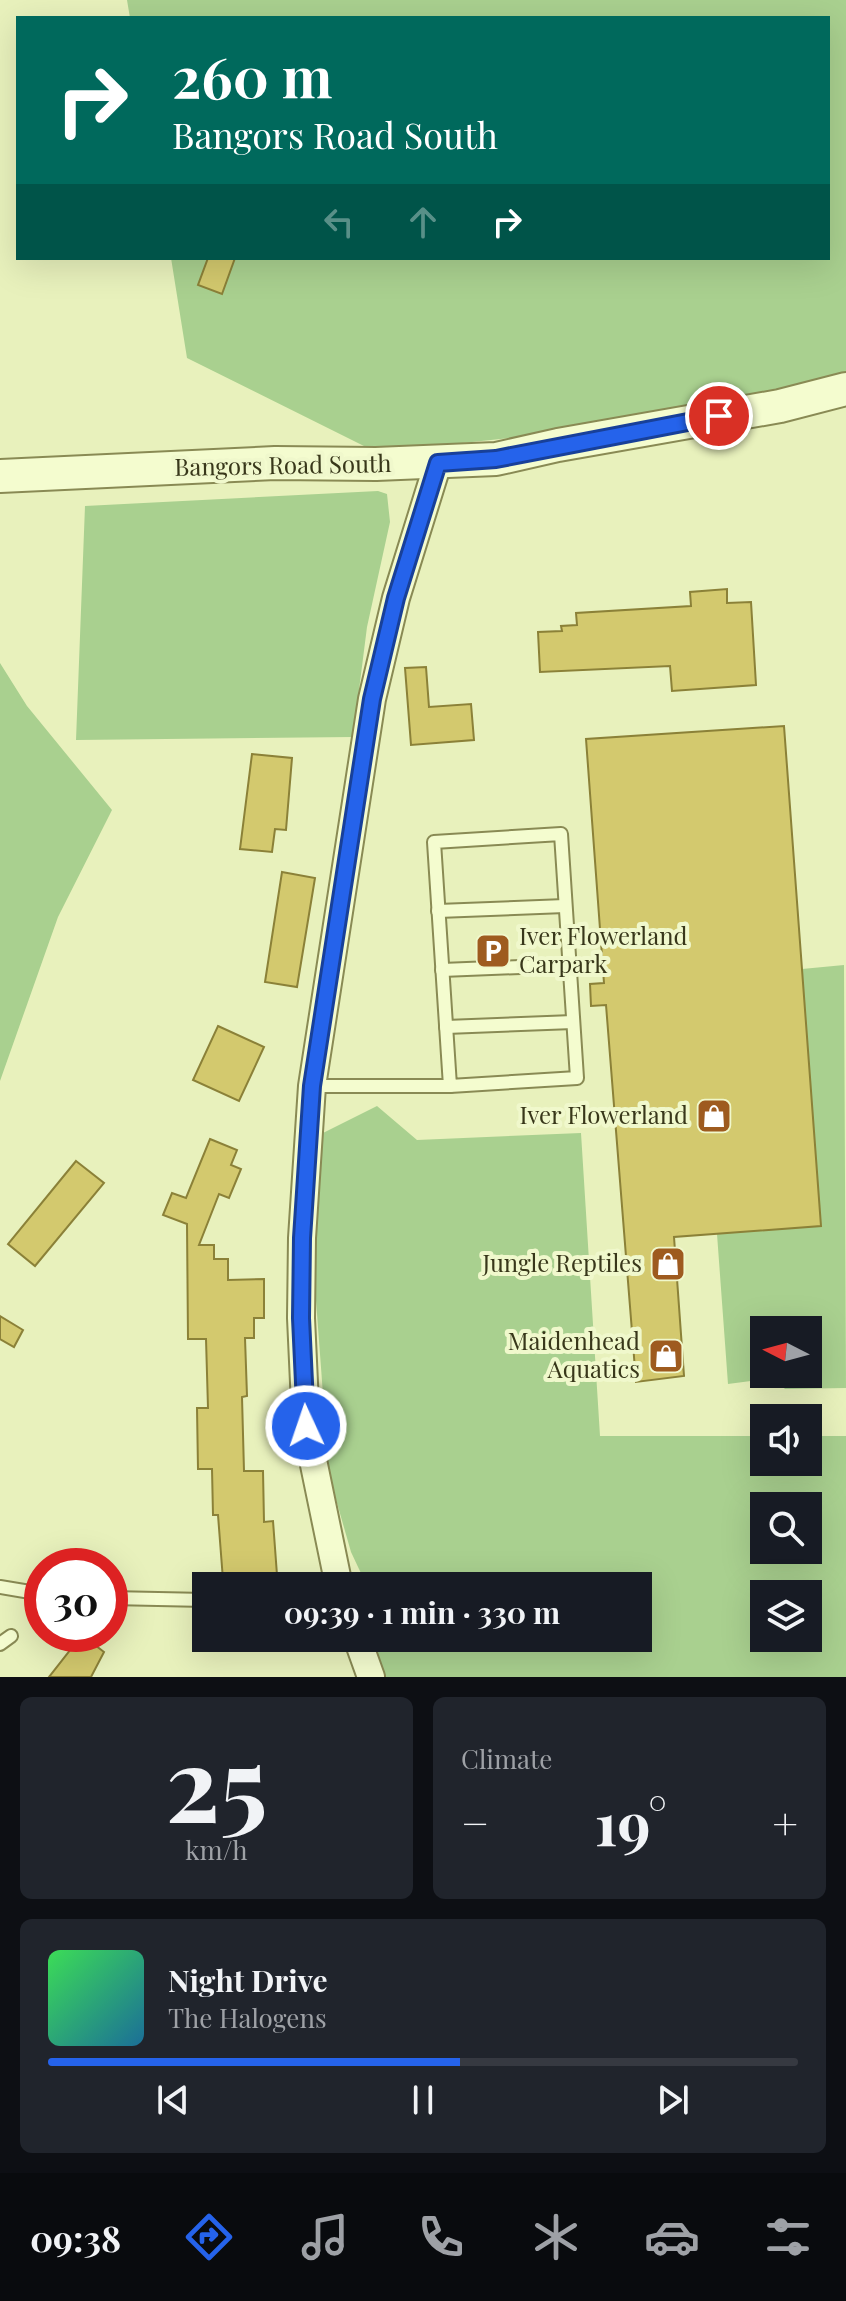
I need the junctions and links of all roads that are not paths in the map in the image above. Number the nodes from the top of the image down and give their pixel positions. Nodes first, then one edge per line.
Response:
1 (846, 389) edge
2 (438, 463) junction
3 (0, 476) edge
4 (565, 906) junction
5 (438, 911) junction
6 (570, 965) junction
7 (442, 970) junction
8 (573, 1022) junction
9 (446, 1027) junction
10 (312, 1086) junction
11 (450, 1086) junction
12 (336, 1572) edge
13 (0, 1587) edge
14 (24, 1591) edge
15 (128, 1598) edge
16 (192, 1600) edge
17 (362, 1652) edge
18 (371, 1677) edge

1 - 2 street, Bangors Road South
2 - 3 street, Bangors Road South
2 - 10 street
4 - 5 lane
4 - 5 lane
4 - 6 lane
5 - 7 lane
6 - 7 lane
6 - 8 lane
7 - 9 lane
8 - 9 lane
8 - 11 lane
9 - 11 lane
10 - 11 lane
10 - 12 street
13 - 14 lane
15 - 16 lane
17 - 18 street

